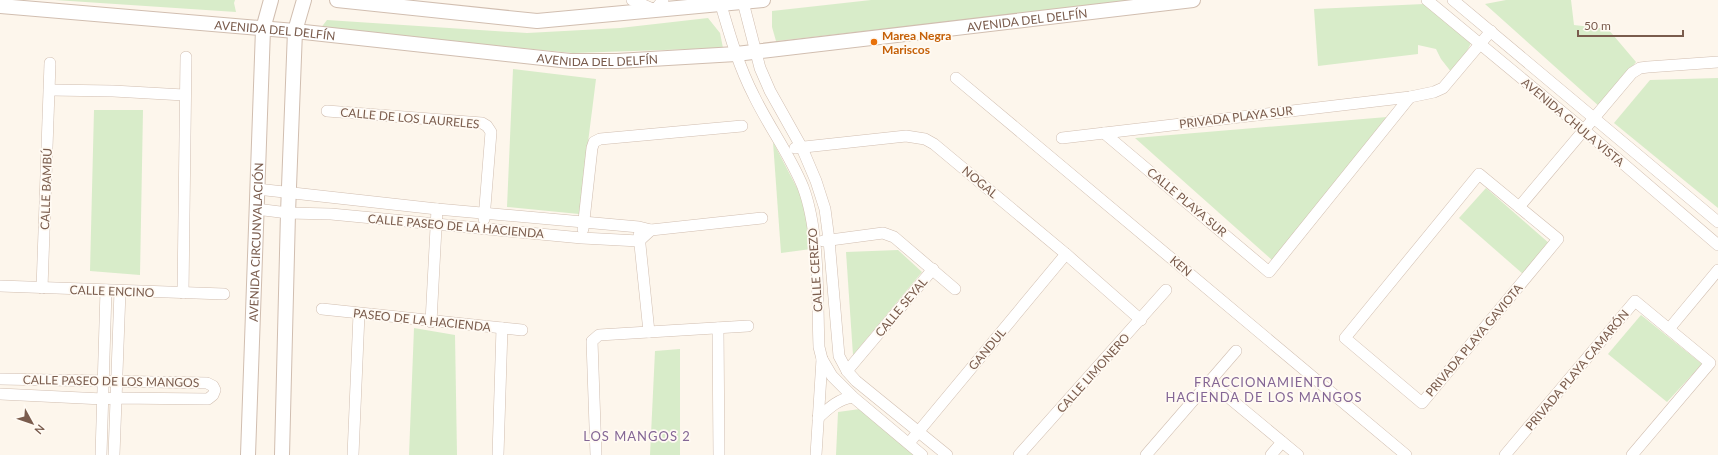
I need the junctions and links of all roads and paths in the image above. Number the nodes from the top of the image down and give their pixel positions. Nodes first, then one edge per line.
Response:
1 (271, 0) edge
2 (304, 0) edge
3 (337, 0) edge
4 (632, 0) edge
5 (763, 0) edge
6 (1193, 0) edge
7 (1427, 0) edge
8 (1453, 0) edge
9 (367, 2) edge
10 (743, 2) junction
11 (659, 5) edge
12 (721, 5) junction
13 (0, 6) edge
14 (263, 29) junction
15 (1490, 31) junction
16 (295, 32) junction
17 (1480, 44) junction
18 (756, 52) junction
19 (736, 54) junction
20 (186, 57) dead end
21 (1718, 62) edge
22 (50, 63) dead end
23 (956, 78) dead end
24 (50, 90) junction
25 (184, 96) junction
26 (1410, 97) junction
27 (327, 111) dead end
28 (1594, 118) junction
29 (742, 126) dead end
30 (1584, 130) junction
31 (1104, 133) junction
32 (1062, 138) dead end
33 (802, 148) junction
34 (784, 150) junction
35 (257, 189) junction
36 (288, 192) junction
37 (332, 198) junction
38 (1519, 207) junction
39 (256, 209) junction
40 (437, 209) junction
41 (484, 212) junction
42 (288, 213) junction
43 (331, 214) junction
44 (762, 218) dead end
45 (583, 222) junction
46 (1718, 222) edge
47 (437, 225) junction
48 (639, 227) junction
49 (484, 228) junction
50 (651, 230) junction
51 (582, 238) junction
52 (829, 240) junction
53 (639, 241) junction
54 (815, 243) junction
55 (1718, 245) edge
56 (1066, 254) junction
57 (933, 269) junction
58 (1718, 270) edge
59 (0, 286) edge
60 (42, 288) junction
61 (955, 289) dead end
62 (106, 290) junction
63 (1166, 290) dead end
64 (120, 291) junction
65 (183, 293) junction
66 (224, 294) dead end
67 (322, 310) dead end
68 (359, 314) junction
69 (1140, 320) junction
70 (430, 322) junction
71 (748, 326) dead end
72 (502, 328) junction
73 (718, 328) junction
74 (1669, 329) junction
75 (522, 330) dead end
76 (649, 332) junction
77 (1236, 351) dead end
78 (822, 359) junction
79 (847, 371) junction
80 (0, 379) edge
81 (103, 381) junction
82 (116, 381) junction
83 (1210, 382) junction
84 (0, 394) edge
85 (853, 397) junction
86 (116, 398) junction
87 (102, 399) junction
88 (818, 418) junction
89 (918, 432) junction
90 (1282, 442) junction
91 (908, 443) junction
92 (101, 455) edge
93 (114, 455) edge
94 (248, 455) edge
95 (282, 455) edge
96 (353, 455) edge
97 (498, 455) edge
98 (596, 455) edge
99 (719, 455) edge
100 (816, 455) edge
101 (922, 455) edge
102 (946, 455) edge
103 (1019, 455) edge
104 (1146, 455) edge
105 (1271, 455) edge
106 (1298, 455) edge
107 (1406, 455) edge
108 (1505, 455) edge
109 (1632, 455) edge

1 - 14 street, AVENIDA CIRCUNVALACIÓN
2 - 16 street
3 - 9 street
4 - 11 street
5 - 10 street
6 - 18 street, AVENIDA DEL DELFÍN
7 - 17 street, AVENIDA CHULA VISTA
8 - 15 street, AVENIDA CHULA VISTA
9 - 11 street
10 - 12 street
10 - 18 street
11 - 12 street
12 - 19 street
13 - 14 street, AVENIDA DEL DELFÍN
14 - 16 street, AVENIDA DEL DELFÍN
14 - 35 street, AVENIDA CIRCUNVALACIÓN
15 - 17 street, PRIVADA PLAYA SUR
15 - 28 street, AVENIDA CHULA VISTA
16 - 19 street, AVENIDA DEL DELFÍN
16 - 36 street
17 - 26 street, PRIVADA PLAYA SUR
17 - 30 street, AVENIDA CHULA VISTA
18 - 19 street, AVENIDA DEL DELFÍN
18 - 33 street, CALLE CEREZO
19 - 34 street, CALLE CEREZO
20 - 25 street
21 - 28 street
22 - 24 street, CALLE BAMBÚ
23 - 107 street, KEN
24 - 25 street
24 - 60 street, CALLE BAMBÚ
25 - 65 street
26 - 31 street, PRIVADA PLAYA SUR
26 - 31 street, CALLE PLAYA SUR
27 - 41 street, CALLE DE LOS LAURELES
28 - 30 street
28 - 46 street, AVENIDA CHULA VISTA
29 - 45 street
30 - 38 street
30 - 55 street, AVENIDA CHULA VISTA
31 - 32 street, PRIVADA PLAYA SUR
33 - 34 street, NOGAL
33 - 52 street, CALLE CEREZO
33 - 56 street, NOGAL
34 - 54 street, CALLE CEREZO
35 - 36 street, CALLE PASEO DE LA HACIENDA
35 - 39 street, AVENIDA CIRCUNVALACIÓN
36 - 37 street, CALLE PASEO DE LA HACIENDA
36 - 42 street
37 - 40 street, CALLE PASEO DE LA HACIENDA
37 - 43 street
38 - 38 street, PRIVADA PLAYA GAVIOTA
39 - 42 street, CALLE PASEO DE LA HACIENDA
39 - 94 street, AVENIDA CIRCUNVALACIÓN
40 - 41 street, CALLE PASEO DE LA HACIENDA
40 - 47 street
41 - 45 street, CALLE PASEO DE LA HACIENDA
41 - 49 street, CALLE DE LOS LAURELES
42 - 43 street, CALLE PASEO DE LA HACIENDA
42 - 95 street
43 - 47 street, CALLE PASEO DE LA HACIENDA
44 - 50 street, CALLE PASEO DE LA HACIENDA
45 - 48 street, CALLE PASEO DE LA HACIENDA
45 - 51 street
47 - 49 street, CALLE PASEO DE LA HACIENDA
47 - 70 street
48 - 50 street, CALLE PASEO DE LA HACIENDA
48 - 53 street
49 - 51 street, CALLE PASEO DE LA HACIENDA
50 - 53 street
51 - 53 street, CALLE PASEO DE LA HACIENDA
52 - 54 street, CALLE SEYAL
52 - 57 street, CALLE SEYAL
52 - 79 street, CALLE CEREZO
53 - 76 street
54 - 78 street, CALLE CEREZO
56 - 69 street, NOGAL
56 - 89 street, GANDUL
57 - 61 street
57 - 79 street, CALLE SEYAL
58 - 74 street
59 - 60 street, CALLE ENCINO
60 - 62 street, CALLE ENCINO
62 - 64 street, CALLE ENCINO
62 - 81 street
63 - 69 street, CALLE LIMONERO
64 - 65 street, CALLE ENCINO
64 - 82 street
65 - 66 street, CALLE ENCINO
67 - 68 street, PASEO DE LA HACIENDA
68 - 70 street, PASEO DE LA HACIENDA
68 - 96 street
69 - 103 street, CALLE LIMONERO
70 - 72 street, PASEO DE LA HACIENDA
71 - 73 street
72 - 75 street, PASEO DE LA HACIENDA
72 - 97 street
73 - 76 street
73 - 99 street
74 - 108 street, PRIVADA PLAYA CAMARÓN
74 - 109 street, PRIVADA PLAYA CAMARÓN
76 - 98 street
77 - 83 street
78 - 85 street
78 - 88 street, CALLE CEREZO
79 - 89 street
80 - 81 street, CALLE PASEO DE LOS MANGOS
81 - 82 street, CALLE PASEO DE LOS MANGOS
81 - 87 street
82 - 86 street
82 - 86 street, CALLE PASEO DE LOS MANGOS
83 - 90 street
83 - 104 street
84 - 87 street, CALLE PASEO DE LOS MANGOS
85 - 88 street
85 - 91 street
86 - 87 street, CALLE PASEO DE LOS MANGOS
86 - 93 street
87 - 92 street
88 - 100 street, CALLE CEREZO
89 - 91 street, GANDUL
89 - 102 street
90 - 105 street
90 - 106 street
91 - 101 street

